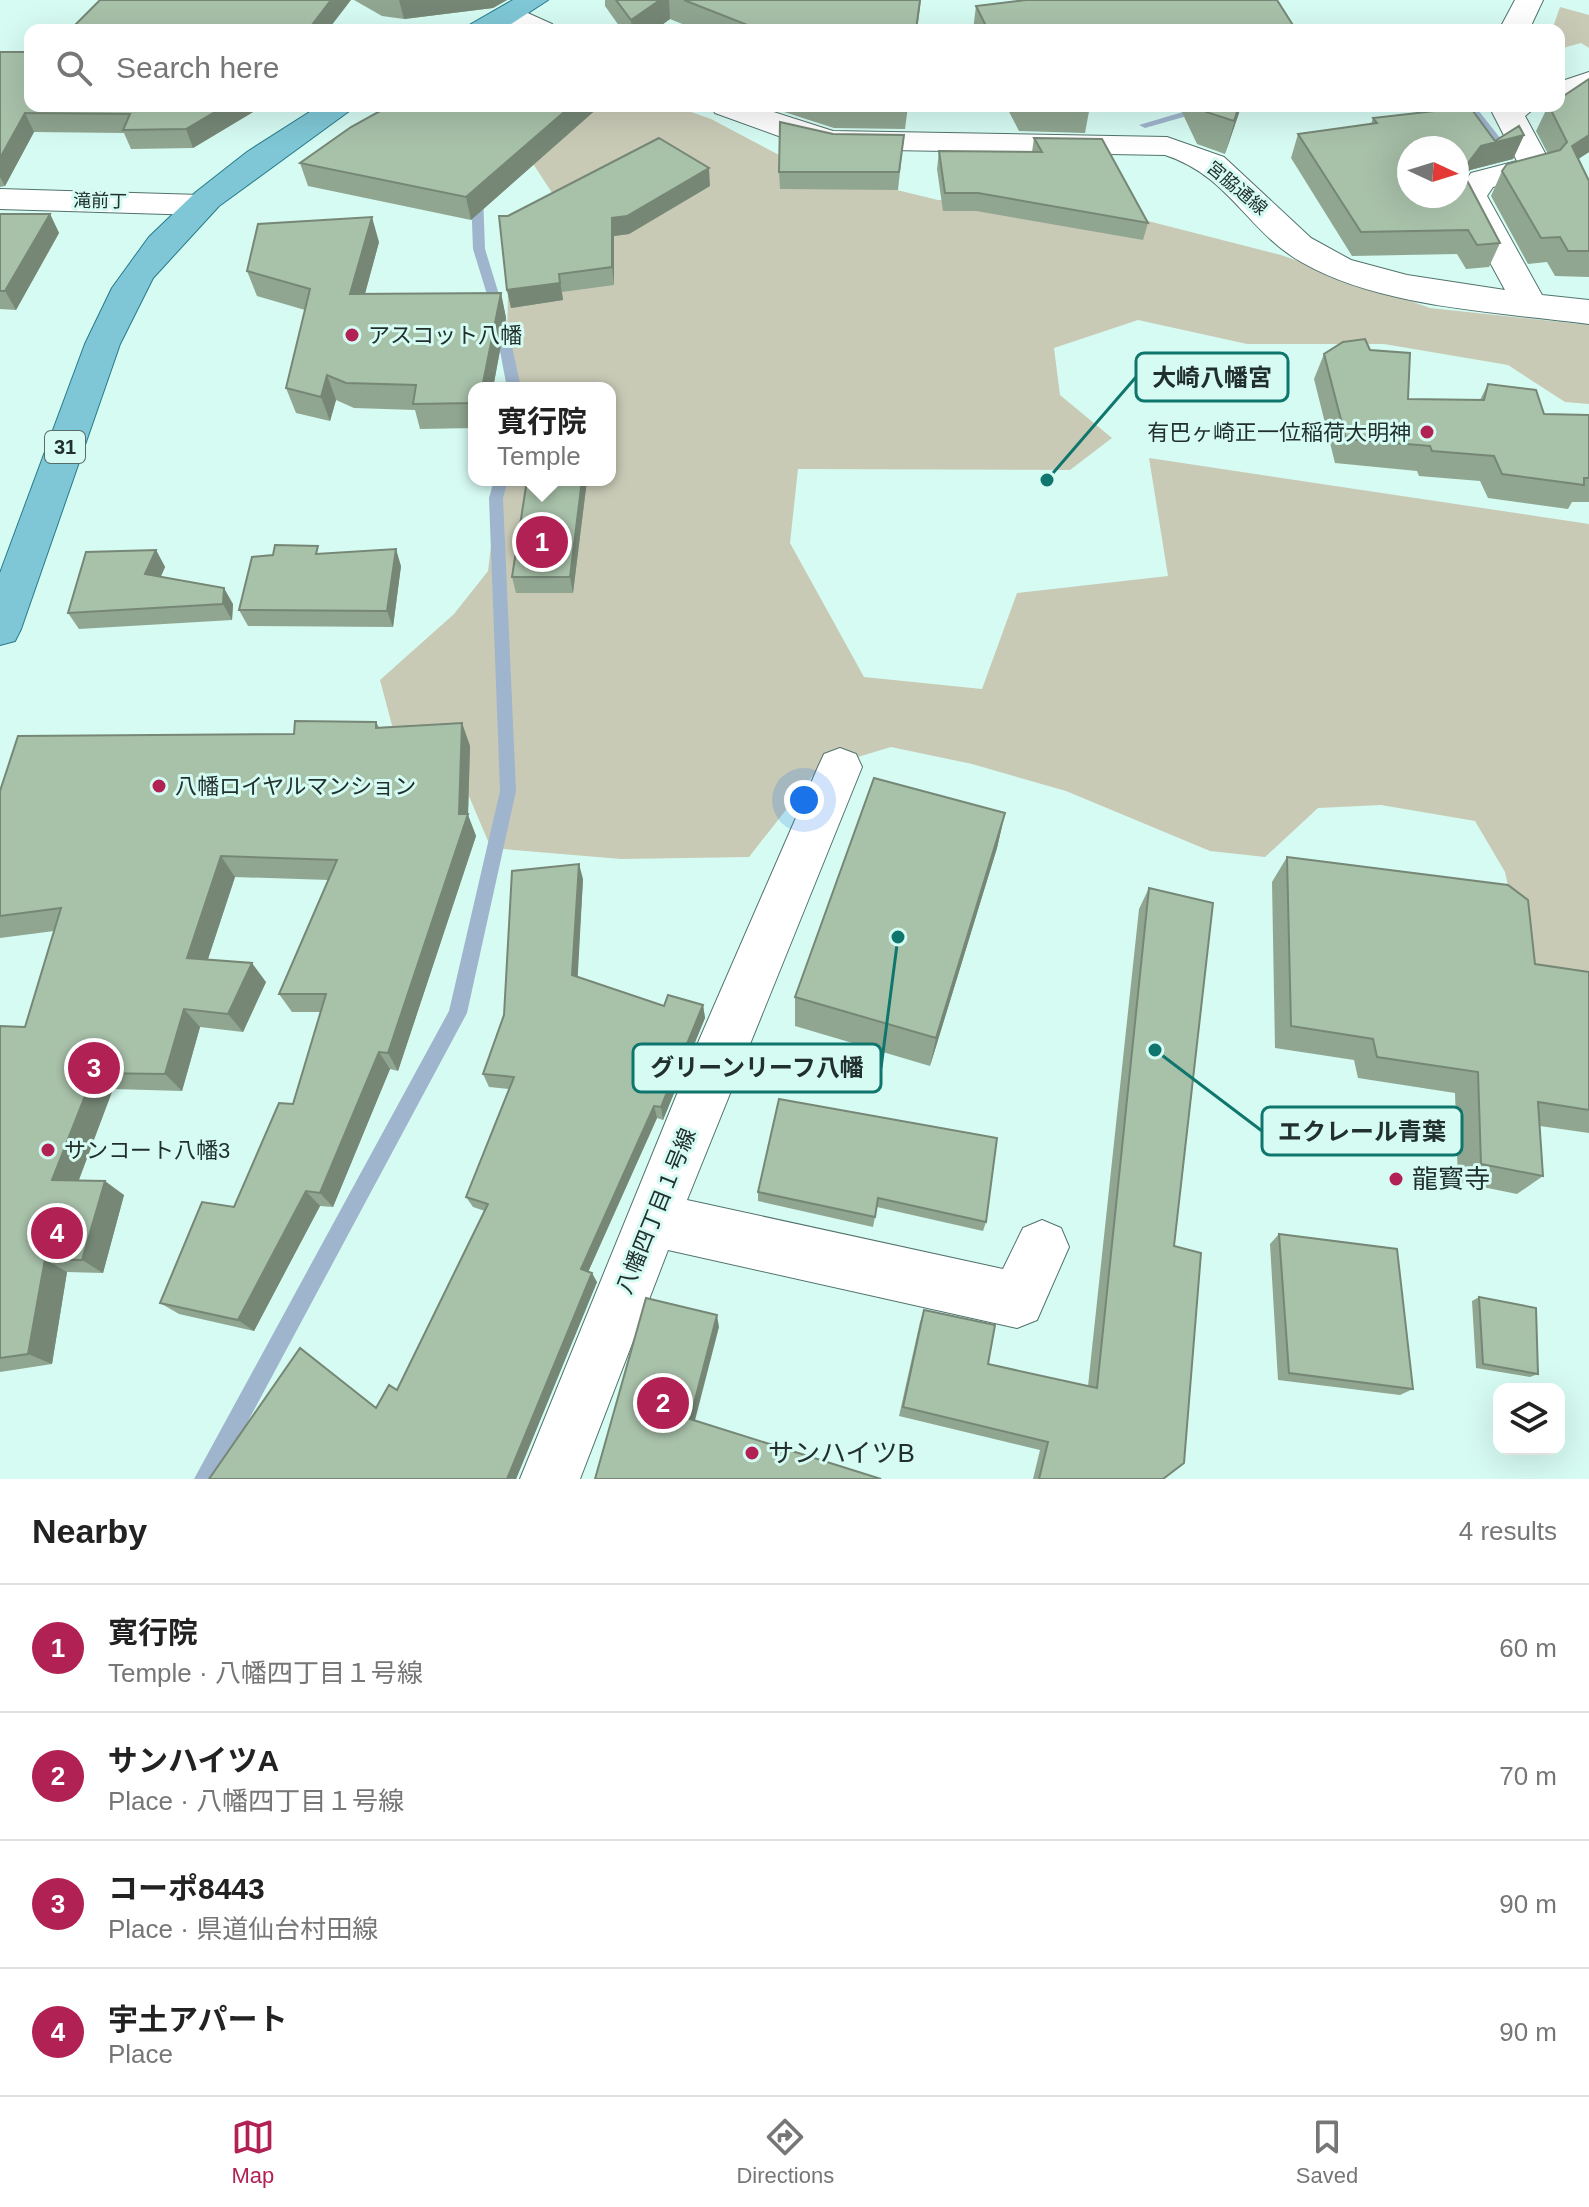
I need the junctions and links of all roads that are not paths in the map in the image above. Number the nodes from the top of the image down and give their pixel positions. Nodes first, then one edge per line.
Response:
1 (1529, 0) edge
2 (522, 7) edge
3 (492, 24) edge
4 (537, 24) edge
5 (1517, 24) edge
6 (1589, 81) edge
7 (1565, 90) edge
8 (331, 112) edge
9 (743, 112) edge
10 (1507, 112) edge
11 (0, 199) edge
12 (200, 205) junction
13 (1529, 303) junction
14 (1589, 312) edge
15 (0, 629) edge
16 (840, 767) dead end
17 (652, 1219) junction
18 (1042, 1247) dead end
19 (550, 1479) edge

1 - 5 street
2 - 3 main road
2 - 4 street
6 - 7 street
8 - 12 main road, 31
9 - 13 street, 宮脇通線
10 - 13 street
11 - 12 street, 滝前丁
12 - 15 main road, 31
13 - 14 street, 宮脇通線
16 - 17 street, 八幡四丁目１号線
17 - 18 street
17 - 19 street, 八幡四丁目１号線

